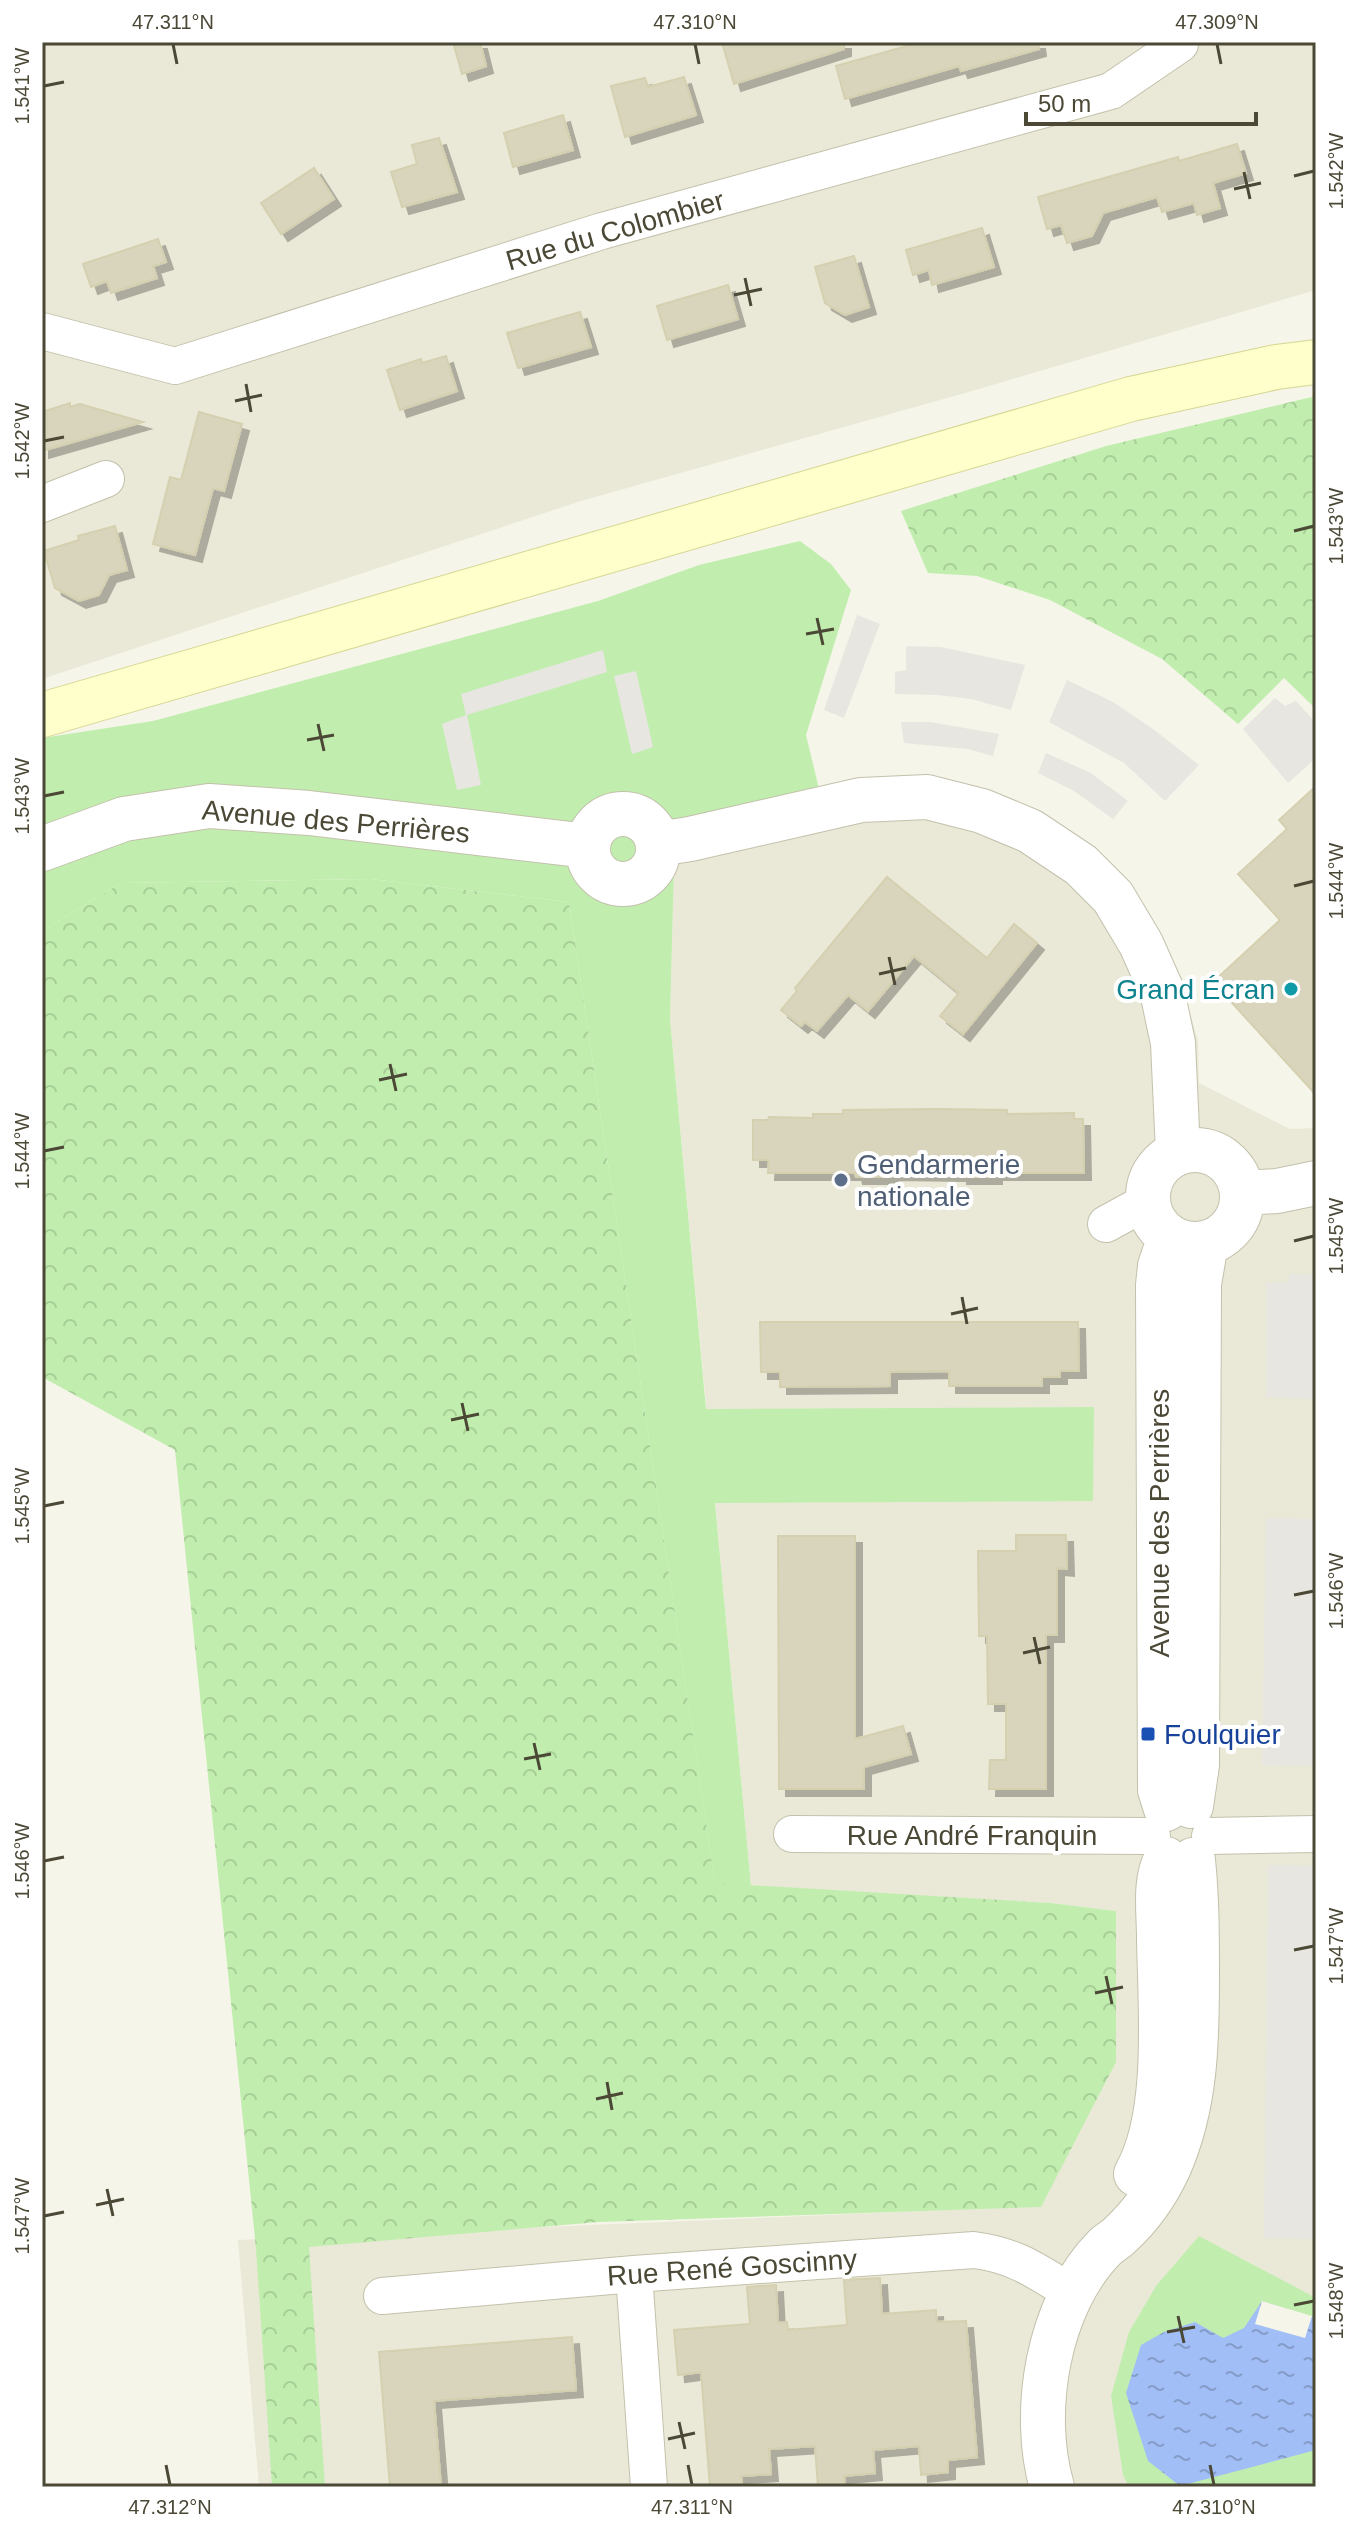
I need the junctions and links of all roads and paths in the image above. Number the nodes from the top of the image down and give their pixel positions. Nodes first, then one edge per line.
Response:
1 (1180, 44) dead end
2 (42, 331) edge
3 (1316, 341) edge
4 (1316, 362) edge
5 (1131, 399) junction
6 (106, 479) dead end
7 (42, 504) edge
8 (42, 715) edge
9 (42, 849) edge
10 (1178, 1152) junction
11 (1316, 1183) edge
12 (1243, 1193) junction
13 (1106, 1224) dead end
14 (1175, 1227) junction
15 (792, 1834) dead end
16 (1180, 1834) junction
17 (1316, 1834) edge
18 (634, 2274) junction
19 (1072, 2293) junction
20 (382, 2296) dead end
21 (649, 2487) edge
22 (1052, 2487) edge

1 - 2 street, Rue du Colombier
3 - 5 main road
4 - 5 main road
5 - 8 main road
6 - 7 street
9 - 10 street, Avenue des Perrières
10 - 12 street
10 - 14 street
11 - 12 street
12 - 14 street
13 - 14 street
14 - 16 street, Avenue des Perrières
15 - 16 street, Rue André Franquin
16 - 17 street, Rue André Franquin
16 - 19 street, Avenue des Perrières
18 - 19 street, Rue René Goscinny
18 - 20 street, Rue René Goscinny
18 - 21 street
19 - 22 street, Avenue des Perrières

